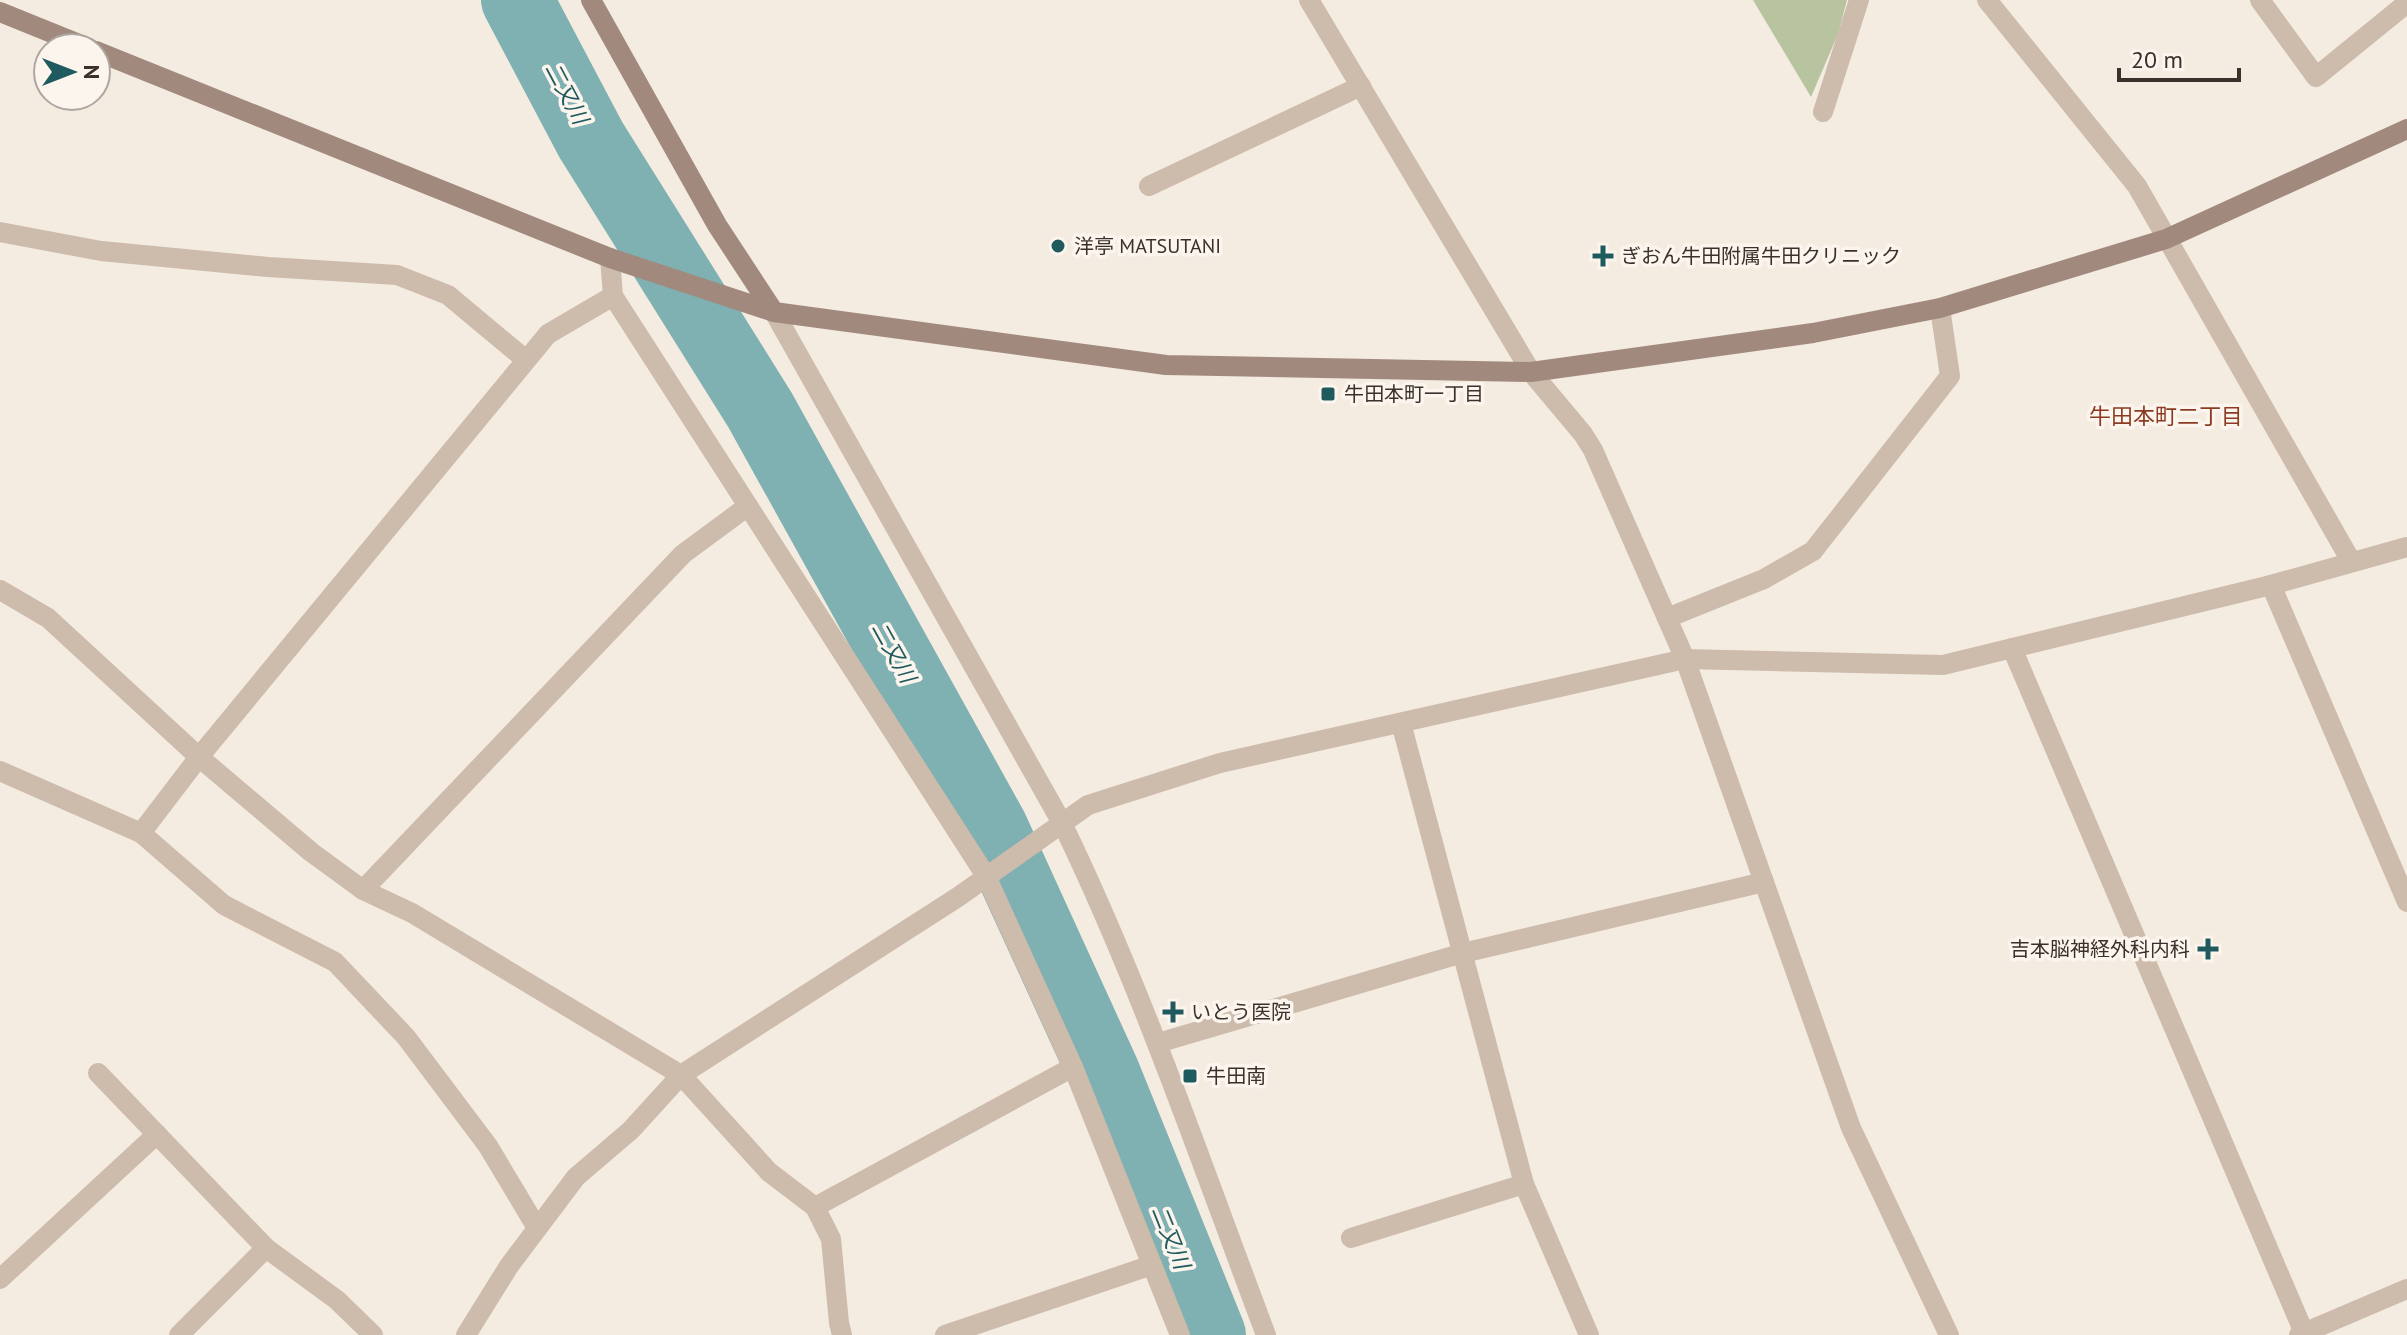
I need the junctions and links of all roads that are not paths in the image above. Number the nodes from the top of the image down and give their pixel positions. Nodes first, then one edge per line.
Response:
1 (591, 0) edge
2 (1309, 0) edge
3 (1859, 0) edge
4 (1987, 0) edge
5 (2260, 0) edge
6 (2407, 3) edge
7 (0, 12) edge
8 (49, 32) edge
9 (112, 57) edge
10 (1361, 86) junction
11 (1823, 112) dead end
12 (2407, 129) edge
13 (1149, 186) dead end
14 (0, 232) edge
15 (2166, 239) junction
16 (610, 258) junction
17 (613, 296) junction
18 (1940, 308) junction
19 (774, 312) junction
20 (526, 360) junction
21 (1531, 372) junction
22 (748, 506) junction
23 (2407, 547) edge
24 (2351, 561) junction
25 (2271, 585) junction
26 (0, 590) edge
27 (1667, 618) junction
28 (2012, 648) junction
29 (1685, 659) junction
30 (1401, 723) junction
31 (199, 757) junction
32 (0, 771) edge
33 (1054, 828) junction
34 (141, 833) junction
35 (994, 871) junction
36 (1764, 882) junction
37 (363, 890) junction
38 (2407, 902) edge
39 (1463, 953) junction
40 (1158, 1043) junction
41 (1073, 1067) junction
42 (98, 1073) dead end
43 (681, 1075) junction
44 (157, 1134) junction
45 (1524, 1184) junction
46 (815, 1207) junction
47 (537, 1228) junction
48 (1351, 1238) dead end
49 (266, 1248) junction
50 (1152, 1265) junction
51 (0, 1279) edge
52 (2407, 1289) edge
53 (837, 1331) edge
54 (2303, 1334) edge
55 (179, 1335) edge
56 (373, 1335) edge
57 (466, 1335) edge
58 (945, 1335) edge
59 (1180, 1335) edge
60 (1266, 1335) edge
61 (1589, 1335) edge
62 (1949, 1335) edge

1 - 19 street
2 - 10 street
3 - 11 street
4 - 15 street
5 - 6 street
7 - 8 street
9 - 16 street
10 - 13 street
10 - 21 street
12 - 15 street
14 - 20 street
15 - 18 street
15 - 24 street
16 - 17 street
16 - 19 street
17 - 20 street
17 - 22 street
18 - 21 street
18 - 27 street
19 - 21 street
19 - 33 street
20 - 31 street
21 - 27 street
22 - 35 street
22 - 37 street
23 - 24 street
24 - 25 street
25 - 28 street
25 - 38 street
26 - 31 street
27 - 29 street
28 - 29 street
28 - 54 street
29 - 30 street
29 - 36 street
30 - 33 street
30 - 39 street
31 - 34 street
31 - 37 street
32 - 34 street
33 - 35 street
33 - 40 street
34 - 47 street
35 - 41 street
35 - 43 street
36 - 39 street
36 - 62 street
37 - 43 street
39 - 40 street
39 - 45 street
40 - 60 street
41 - 46 street
41 - 50 street
42 - 44 street
43 - 46 street
43 - 47 street
44 - 49 street
44 - 51 street
45 - 48 street
45 - 61 street
46 - 53 street
47 - 57 street
49 - 55 street
49 - 56 street
50 - 58 street
50 - 59 street
52 - 54 street

